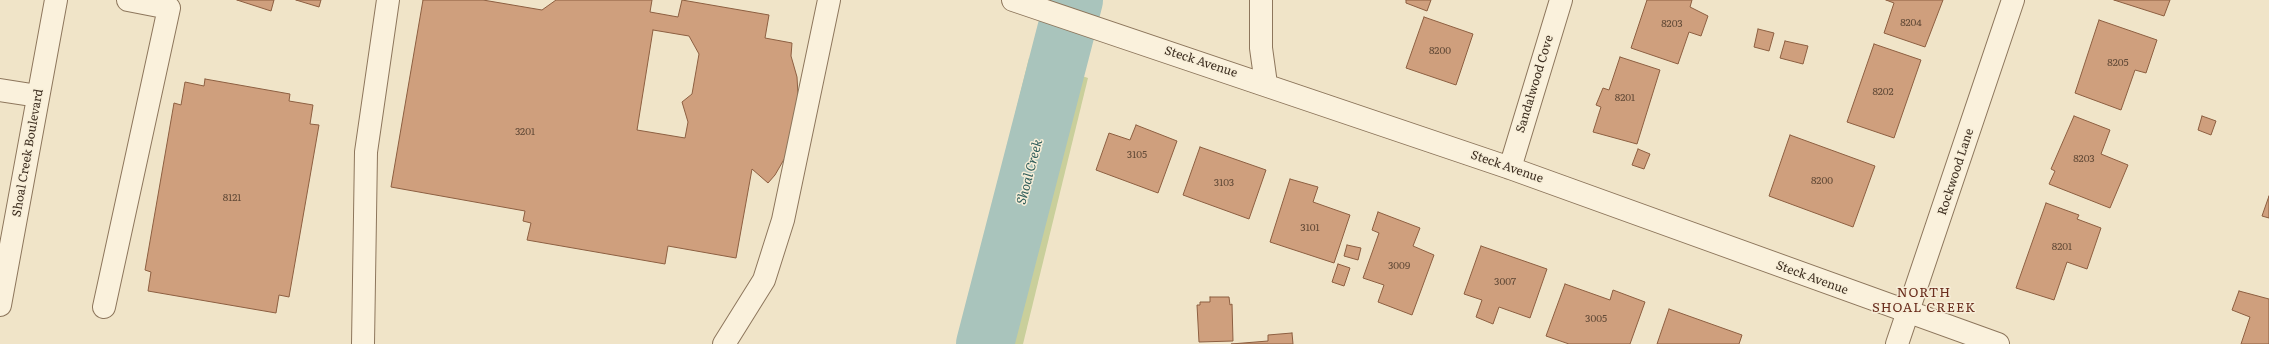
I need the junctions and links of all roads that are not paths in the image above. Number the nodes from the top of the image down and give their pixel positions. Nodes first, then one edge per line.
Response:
1 (56, 0) edge
2 (128, 0) edge
3 (388, 0) edge
4 (1013, 0) edge
5 (1261, 0) edge
6 (1561, 0) edge
7 (2013, 0) edge
8 (827, 7) edge
9 (1266, 84) junction
10 (0, 90) edge
11 (38, 96) junction
12 (1510, 168) junction
13 (0, 305) edge
14 (104, 307) dead end
15 (1908, 313) junction
16 (363, 344) edge
17 (724, 344) edge
18 (1897, 344) edge
19 (1998, 344) edge

1 - 11 street, Shoal Creek Boulevard
2 - 14 street
3 - 16 street
4 - 9 street, Steck Avenue
5 - 9 street
6 - 12 street, Sandalwood Cove
7 - 15 street, Rockwood Lane
8 - 17 street
9 - 12 street, Steck Avenue
10 - 11 street
11 - 13 street, Shoal Creek Boulevard
12 - 15 street, Steck Avenue
15 - 18 street, Rockwood Lane
15 - 19 street, Steck Avenue

